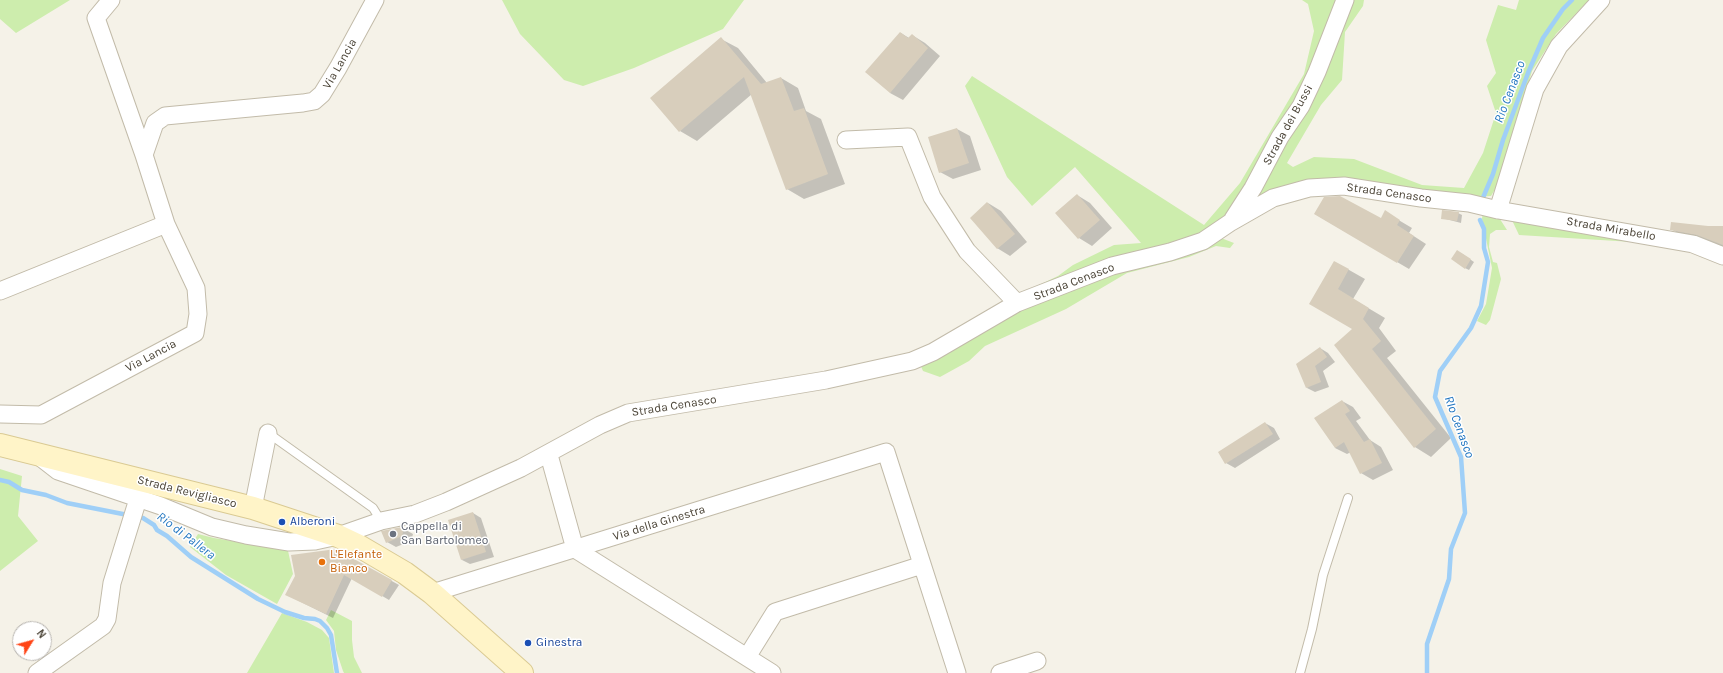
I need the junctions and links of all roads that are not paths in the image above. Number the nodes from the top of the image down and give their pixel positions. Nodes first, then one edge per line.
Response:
1 (111, 0) edge
2 (376, 0) edge
3 (1346, 0) edge
4 (1602, 0) edge
5 (846, 140) dead end
6 (144, 155) junction
7 (1498, 210) junction
8 (1230, 222) junction
9 (166, 224) junction
10 (1723, 256) edge
11 (0, 291) edge
12 (1017, 304) junction
13 (0, 414) edge
14 (268, 433) joint
15 (0, 444) edge
16 (34, 453) junction
17 (549, 455) junction
18 (1348, 498) dead end
19 (253, 508) junction
20 (135, 510) junction
21 (381, 521) junction
22 (338, 536) junction
23 (575, 549) junction
24 (922, 565) junction
25 (432, 593) junction
26 (747, 657) junction
27 (1037, 661) dead end
28 (37, 673) edge
29 (522, 673) edge
30 (772, 673) edge
31 (957, 673) edge
32 (1000, 673) edge
33 (1300, 673) edge

1 - 6 street, Via Lancia
2 - 6 street, Via Lancia
3 - 8 street, Strada dei Bussi
4 - 7 street
5 - 12 street
6 - 9 street, Via Lancia
7 - 8 street, Strada Cenasco
7 - 10 street, Strada Mirabello
8 - 12 street, Strada Cenasco
9 - 11 street
9 - 13 street, Via Lancia
12 - 17 street, Strada Cenasco
14 - 19 street
14 - 21 lane
15 - 16 street, Strada Revigliasco
16 - 19 street, Strada Revigliasco
16 - 20 street, Strada Revigliasco
17 - 21 street, Strada Cenasco
17 - 23 street
18 - 33 lane
19 - 22 street, Strada Revigliasco
20 - 22 street, Strada Revigliasco
20 - 28 street
21 - 22 street, Strada Cenasco
22 - 25 street, Strada Revigliasco
23 - 24 street, Via della Ginestra
23 - 25 street, Via della Ginestra
23 - 26 street
24 - 26 street
24 - 31 street
25 - 29 street, Strada Revigliasco
26 - 30 street
27 - 32 street

